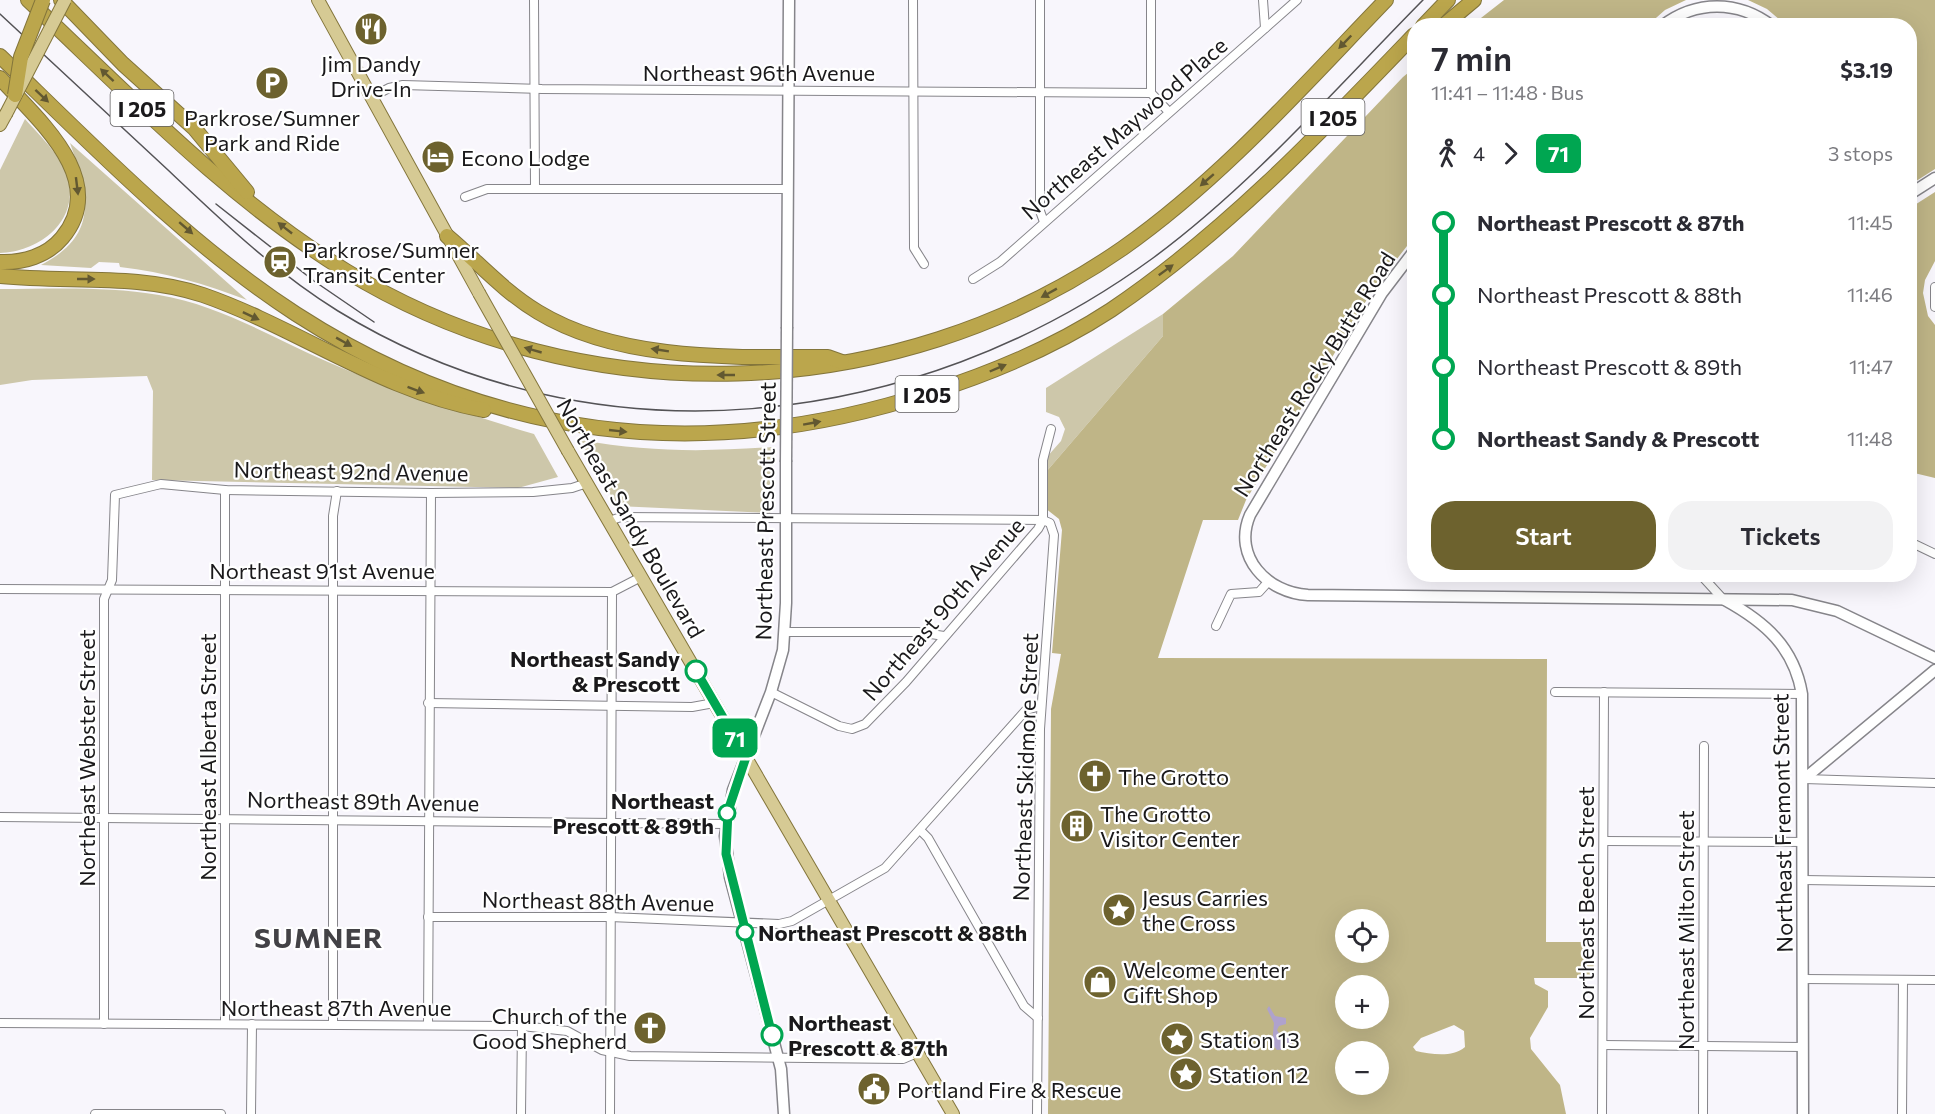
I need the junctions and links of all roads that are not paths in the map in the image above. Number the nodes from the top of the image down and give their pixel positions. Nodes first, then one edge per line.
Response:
1 (28, 0) edge
2 (43, 0) edge
3 (63, 0) edge
4 (318, 0) edge
5 (534, 0) edge
6 (789, 0) edge
7 (913, 0) edge
8 (1040, 0) edge
9 (1151, 0) edge
10 (1263, 0) edge
11 (1297, 0) edge
12 (1386, 0) edge
13 (1448, 0) edge
14 (1474, 0) edge
15 (1431, 18) edge
16 (1453, 18) edge
17 (1676, 18) edge
18 (1760, 18) edge
19 (1265, 28) junction
20 (1407, 42) edge
21 (1407, 52) edge
22 (0, 56) edge
23 (1392, 58) junction
24 (0, 78) edge
25 (533, 88) junction
26 (789, 89) junction
27 (913, 90) junction
28 (1039, 91) junction
29 (1151, 93) junction
30 (15, 95) junction
31 (370, 98) junction
32 (1168, 111) junction
33 (0, 125) edge
34 (1935, 178) edge
35 (534, 188) junction
36 (788, 189) junction
37 (1917, 190) edge
38 (465, 197) dead end
39 (262, 210) junction
40 (1044, 222) junction
41 (447, 236) junction
42 (1407, 260) edge
43 (0, 262) edge
44 (924, 264) dead end
45 (0, 276) edge
46 (973, 279) dead end
47 (1935, 287) edge
48 (1935, 306) edge
49 (847, 363) junction
50 (519, 412) junction
51 (1051, 429) dead end
52 (586, 483) junction
53 (225, 489) junction
54 (337, 491) junction
55 (431, 493) junction
56 (115, 495) joint
57 (786, 517) junction
58 (1043, 520) junction
59 (609, 521) junction
60 (1917, 545) edge
61 (1935, 554) edge
62 (641, 577) junction
63 (1268, 582) junction
64 (1707, 582) edge
65 (0, 589) edge
66 (108, 589) junction
67 (225, 589) junction
68 (333, 589) junction
69 (430, 589) junction
70 (612, 592) junction
71 (1722, 598) junction
72 (1216, 626) dead end
73 (785, 632) junction
74 (944, 636) junction
75 (1935, 658) edge
76 (1935, 670) edge
77 (771, 692) junction
78 (1555, 692) dead end
79 (1604, 692) junction
80 (1802, 694) junction
81 (428, 703) junction
82 (714, 703) junction
83 (612, 706) junction
84 (1041, 706) junction
85 (1704, 746) dead end
86 (746, 757) junction
87 (1804, 779) junction
88 (1935, 783) edge
89 (0, 817) edge
90 (105, 818) junction
91 (225, 818) junction
92 (333, 819) junction
93 (428, 819) junction
94 (611, 822) junction
95 (726, 824) junction
96 (921, 830) junction
97 (1604, 841) junction
98 (1703, 842) junction
99 (1803, 842) junction
100 (1803, 880) junction
101 (1935, 882) edge
102 (829, 901) junction
103 (428, 917) junction
104 (610, 917) junction
105 (742, 921) junction
106 (1803, 979) junction
107 (1903, 980) junction
108 (1935, 980) edge
109 (1038, 1018) junction
110 (0, 1023) edge
111 (104, 1024) junction
112 (225, 1024) junction
113 (252, 1024) junction
114 (333, 1024) junction
115 (428, 1025) junction
116 (522, 1026) junction
117 (1603, 1045) junction
118 (1703, 1046) junction
119 (1803, 1047) junction
120 (610, 1053) junction
121 (917, 1053) junction
122 (778, 1058) junction
123 (162, 1113) edge
124 (95, 1114) edge
125 (221, 1114) edge
126 (252, 1114) edge
127 (521, 1114) edge
128 (610, 1114) edge
129 (784, 1114) edge
130 (952, 1114) edge
131 (1037, 1114) edge
132 (1602, 1114) edge
133 (1702, 1114) edge
134 (1803, 1114) edge
135 (1902, 1114) edge

39 -> 1 highway, I 205
2 - 30 highway, bridge
3 - 30 main road, bridge
3 - 39 highway
4 - 31 main road, Northeast Sandy Boulevard
5 - 25 street
6 - 26 street, Northeast Prescott Street
7 - 27 street
8 - 28 street
9 - 29 street
10 - 19 street
11 - 19 street, Northeast Maywood Place
12 -> 49 highway, I 205
13 - 15 highway
14 - 16 highway
17 - 18 street
19 - 32 street, Northeast Maywood Place
20 - 23 highway, I 205
21 - 23 highway
22 -> 50 highway, I 205
50 -> 23 highway, I 205
24 -> 43 highway
25 - 26 street, Northeast 96th Avenue
25 - 31 street, Northeast 96th Avenue
25 - 35 street
26 - 27 street, Northeast 96th Avenue
26 - 36 street, Northeast Prescott Street
27 - 28 street, Northeast 96th Avenue
27 - 44 street
28 - 29 street, Northeast 96th Avenue
28 - 40 street
29 - 32 street
30 - 33 main road, bridge
31 - 41 main road, Northeast Sandy Boulevard
32 - 40 street, Northeast Maywood Place
34 - 37 street
35 - 36 street
35 - 38 street
36 - 57 street, Northeast Prescott Street, bridge
49 -> 39 highway, I 205
40 - 46 street, Northeast Maywood Place
49 -> 41 highway
41 - 52 main road, Northeast Sandy Boulevard, bridge
42 - 63 street, Northeast Rocky Butte Road
45 -> 50 highway
47 - 48 street
51 - 58 street, Northeast Skidmore Street
52 - 55 street, Northeast 92nd Avenue
52 - 59 main road, Northeast Sandy Boulevard
53 - 54 street, Northeast 92nd Avenue
53 - 56 street, Northeast 92nd Avenue
53 - 67 street, Northeast Alberta Street
54 - 55 street, Northeast 92nd Avenue
54 - 68 street
55 - 69 street
56 - 66 street, Northeast Webster Street
57 - 58 street
57 - 59 street
57 - 73 street, Northeast Prescott Street
58 - 74 street, Northeast 90th Avenue
58 - 84 street, Northeast Skidmore Street
59 - 62 main road, Northeast Sandy Boulevard
60 - 61 street
62 - 70 street, Northeast 91st Avenue
62 - 82 main road, Northeast Sandy Boulevard
63 - 71 street
63 - 72 street
64 - 71 street, Northeast Fremont Street
65 - 66 street, Northeast 91st Avenue
66 - 67 street, Northeast 91st Avenue
66 - 90 street, Northeast Webster Street
67 - 68 street, Northeast 91st Avenue
67 - 91 street, Northeast Alberta Street
68 - 69 street, Northeast 91st Avenue
68 - 92 street
69 - 70 street, Northeast 91st Avenue
69 - 81 street
70 - 83 street
71 - 75 street
71 - 80 street, Northeast Fremont Street
73 - 74 street
73 - 77 street, Northeast Prescott Street
74 - 77 street, Northeast 90th Avenue
76 - 87 street
77 - 86 street, Northeast Prescott Street
78 - 79 street
79 - 80 street
79 - 97 street, Northeast Beech Street
80 - 87 street, Northeast Fremont Street
81 - 83 street
81 - 93 street
82 - 83 street
82 - 86 main road, Northeast Sandy Boulevard
83 - 94 street
84 - 96 street, Northeast 88th Avenue
84 - 109 street, Northeast Skidmore Street
85 - 98 street, Northeast Milton Street
86 - 95 street, Northeast Prescott Street
86 - 102 main road, Northeast Sandy Boulevard
87 - 88 street
87 - 99 street, Northeast Fremont Street
89 - 90 street, Northeast 89th Avenue
90 - 91 street, Northeast 89th Avenue
90 - 111 street, Northeast Webster Street
91 - 92 street, Northeast 89th Avenue
91 - 112 street, Northeast Alberta Street
92 - 93 street, Northeast 89th Avenue
92 - 114 street
93 - 94 street, Northeast 89th Avenue
93 - 103 street
94 - 95 street, Northeast 89th Avenue
94 - 104 street
95 - 105 street, Northeast Prescott Street
96 - 102 street, Northeast 88th Avenue
96 - 109 street
97 - 98 street
97 - 117 street, Northeast Beech Street
98 - 99 street
98 - 118 street, Northeast Milton Street
99 - 100 street, Northeast Fremont Street
100 - 101 street
100 - 106 street, Northeast Fremont Street
102 - 105 street, Northeast 88th Avenue
102 - 121 main road, Northeast Sandy Boulevard
103 - 104 street, Northeast 88th Avenue
103 - 115 street
104 - 105 street, Northeast 88th Avenue
104 - 120 street
105 - 122 street, Northeast Prescott Street
106 - 107 street
106 - 119 street, Northeast Fremont Street
107 - 108 street
107 - 135 street
109 - 131 street, Northeast Skidmore Street
110 - 111 street, Northeast 87th Avenue
111 - 112 street, Northeast 87th Avenue
112 - 113 street, Northeast 87th Avenue
113 - 114 street, Northeast 87th Avenue
113 - 126 street
114 - 115 street, Northeast 87th Avenue
115 - 116 street, Northeast 87th Avenue
116 - 120 street, Northeast 87th Avenue
116 - 127 street
117 - 118 street
117 - 132 street, Northeast Beech Street
118 - 119 street
118 - 133 street, Northeast Milton Street
119 - 134 street, Northeast Fremont Street
120 - 122 street, Northeast 87th Avenue
120 - 128 street
121 - 122 street, Northeast 87th Avenue
121 - 130 main road, Northeast Sandy Boulevard
122 - 129 street, Northeast Prescott Street
123 - 124 street
123 - 125 street

